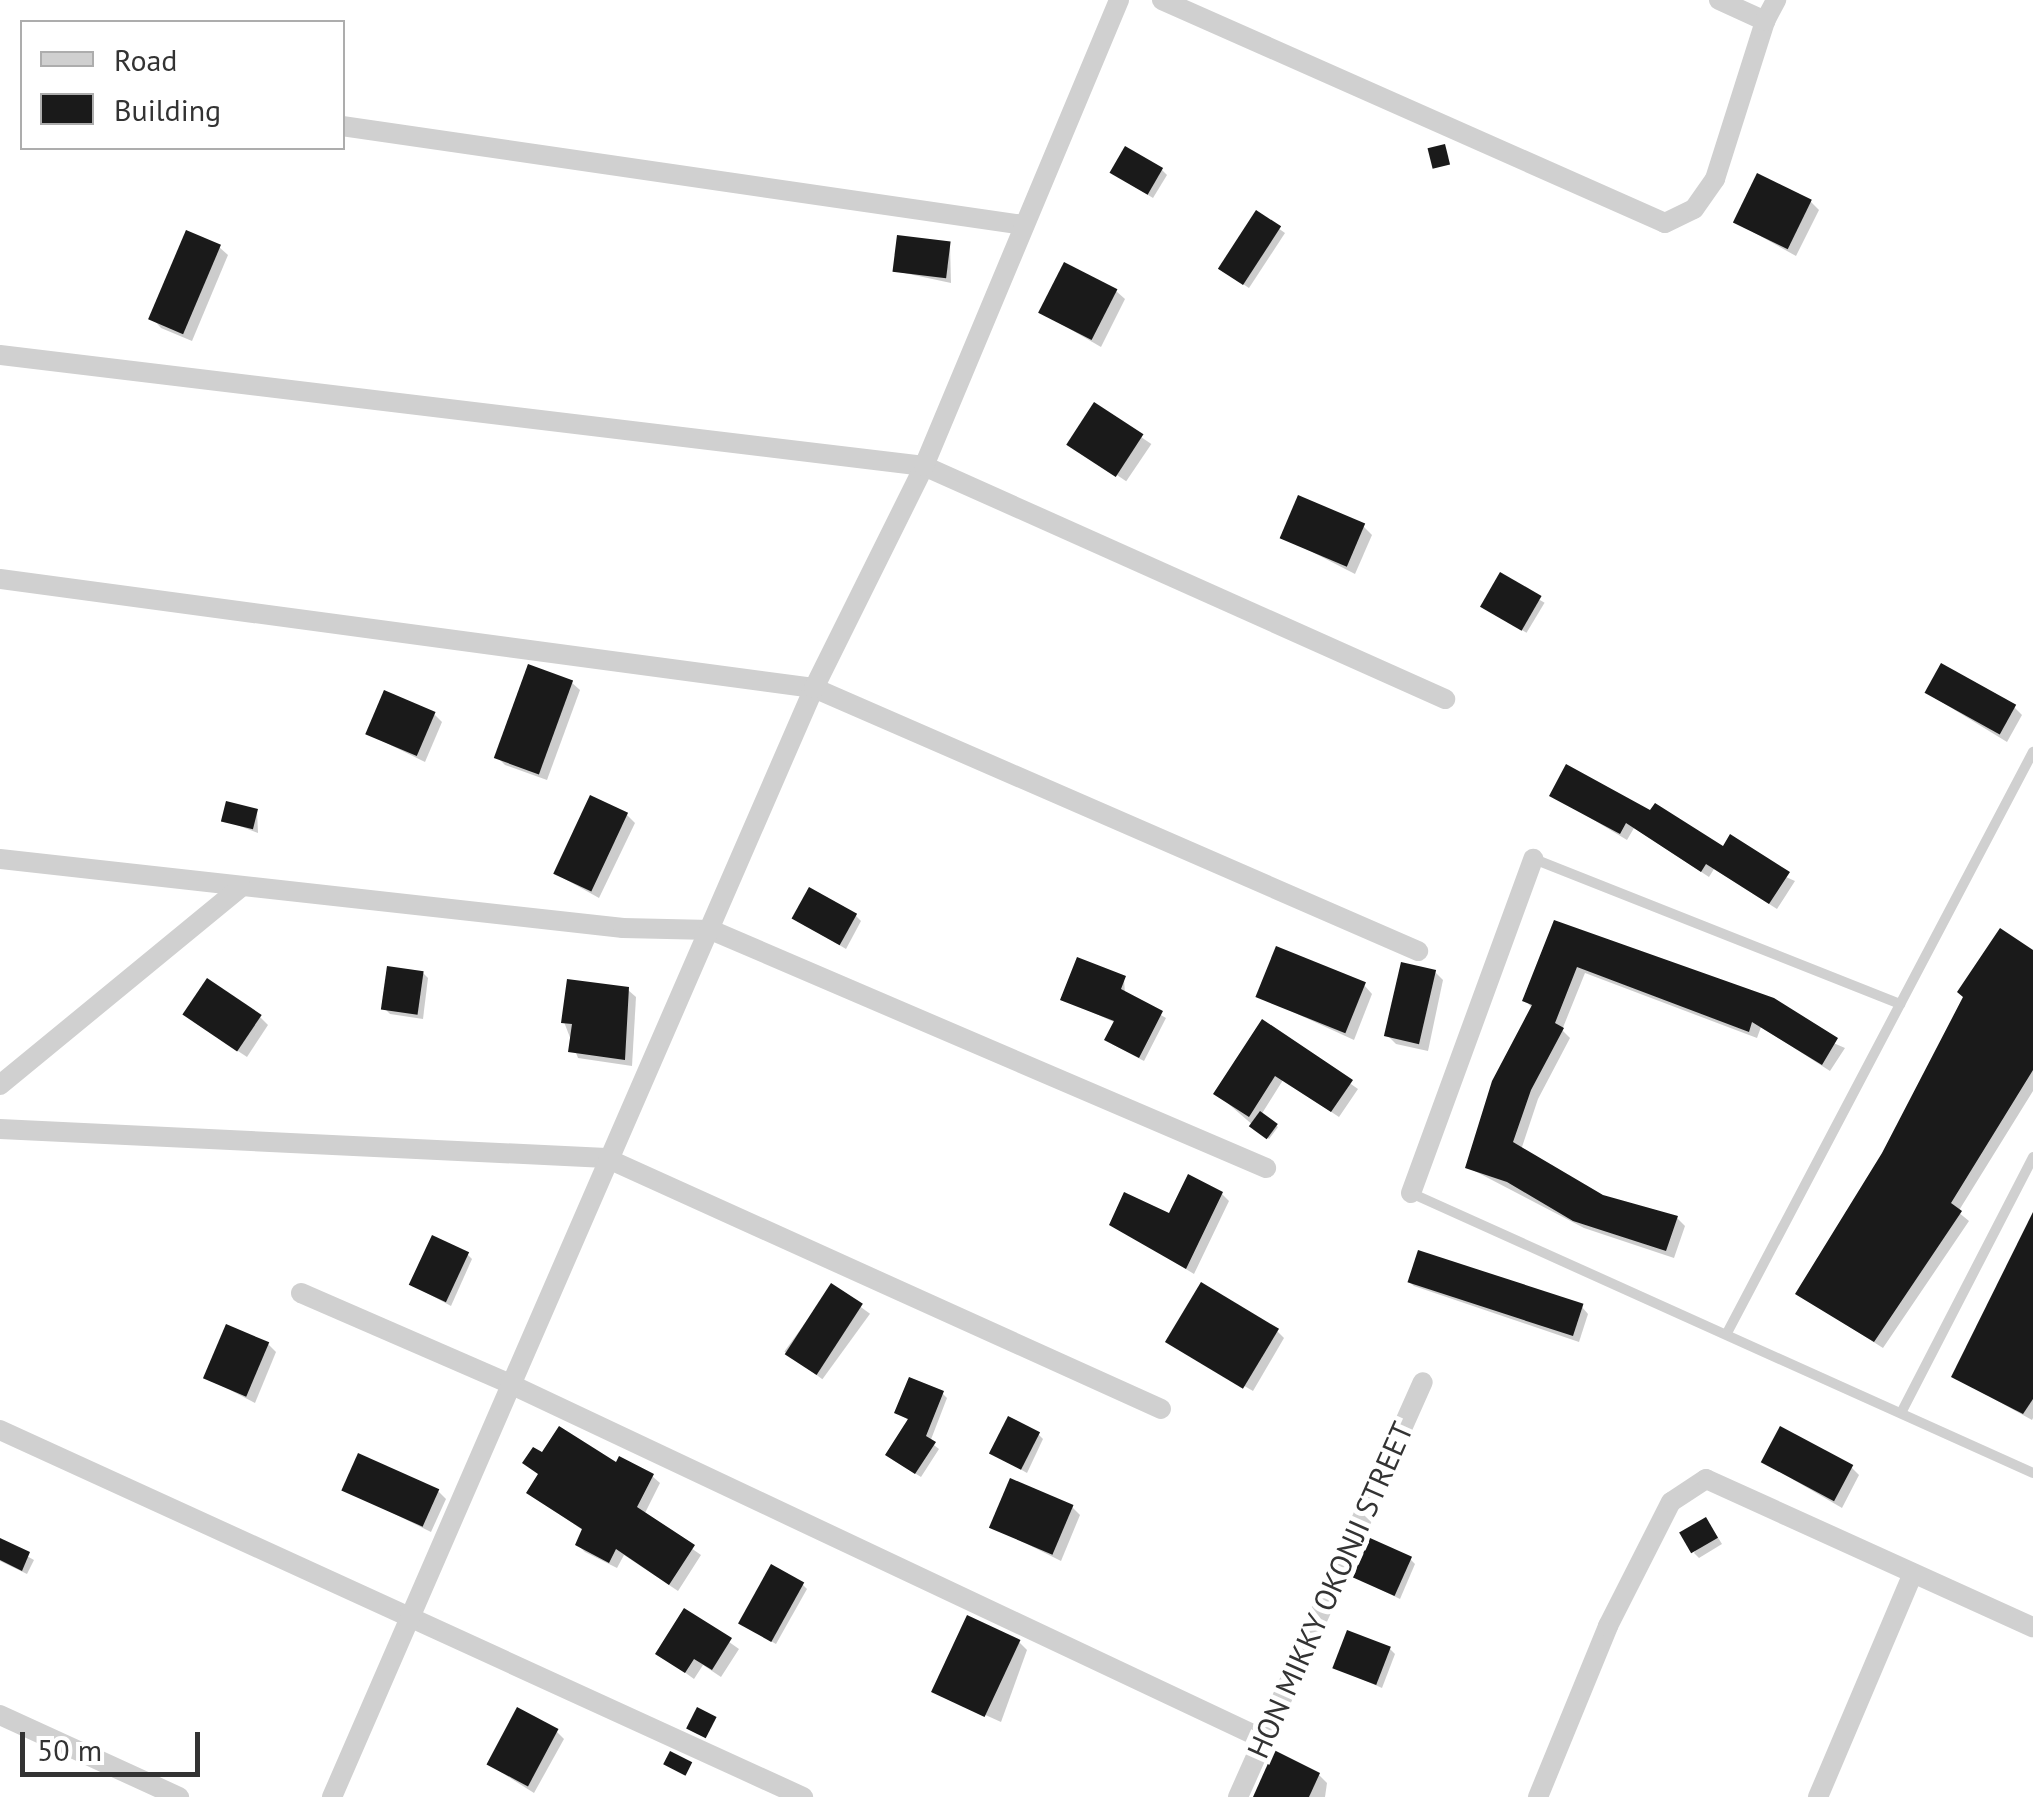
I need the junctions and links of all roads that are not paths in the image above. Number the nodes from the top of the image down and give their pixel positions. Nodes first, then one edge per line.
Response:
1 (1119, 0) edge
2 (1162, 0) edge
3 (1719, 0) edge
4 (1776, 0) edge
5 (1765, 21) junction
6 (345, 126) edge
7 (1022, 224) junction
8 (0, 355) edge
9 (924, 466) junction
10 (0, 579) edge
11 (814, 688) junction
12 (1445, 699) dead end
13 (2033, 752) edge
14 (0, 859) edge
15 (1533, 859) joint
16 (241, 887) junction
17 (711, 930) junction
18 (1418, 951) dead end
19 (1900, 1004) junction
20 (0, 1085) edge
21 (0, 1129) edge
22 (2033, 1157) edge
23 (606, 1158) junction
24 (1266, 1168) dead end
25 (1411, 1194) joint
26 (301, 1293) dead end
27 (1727, 1333) junction
28 (1423, 1382) dead end
29 (510, 1384) junction
30 (1162, 1409) dead end
31 (1901, 1412) junction
32 (0, 1430) edge
33 (2033, 1473) edge
34 (1912, 1576) junction
35 (407, 1620) junction
36 (2033, 1627) edge
37 (0, 1715) edge
38 (1263, 1738) junction
39 (178, 1797) edge
40 (332, 1797) edge
41 (803, 1797) edge
42 (1238, 1797) edge
43 (1538, 1797) edge
44 (1818, 1797) edge

1 - 7 street
2 - 5 street
3 - 5 street
4 - 5 street
6 - 7 street
7 - 9 street
8 - 9 street
9 - 11 street
9 - 12 street
10 - 11 street
11 - 17 street
11 - 18 street
13 - 19 lane
14 - 16 street
15 - 19 lane
15 - 25 street
16 - 17 street
16 - 20 street
17 - 23 street
17 - 24 street
19 - 27 lane
21 - 23 street
22 - 31 lane
23 - 29 street
23 - 30 street
25 - 27 lane
26 - 29 street
27 - 31 lane
28 - 38 street, HON MIKKY OKONJI STREET
29 - 35 street
29 - 38 street
31 - 33 lane
32 - 35 street
34 - 36 street
34 - 43 street
34 - 44 street
35 - 40 street
35 - 41 street
37 - 39 street
38 - 42 street, HON MIKKY OKONJI STREET

